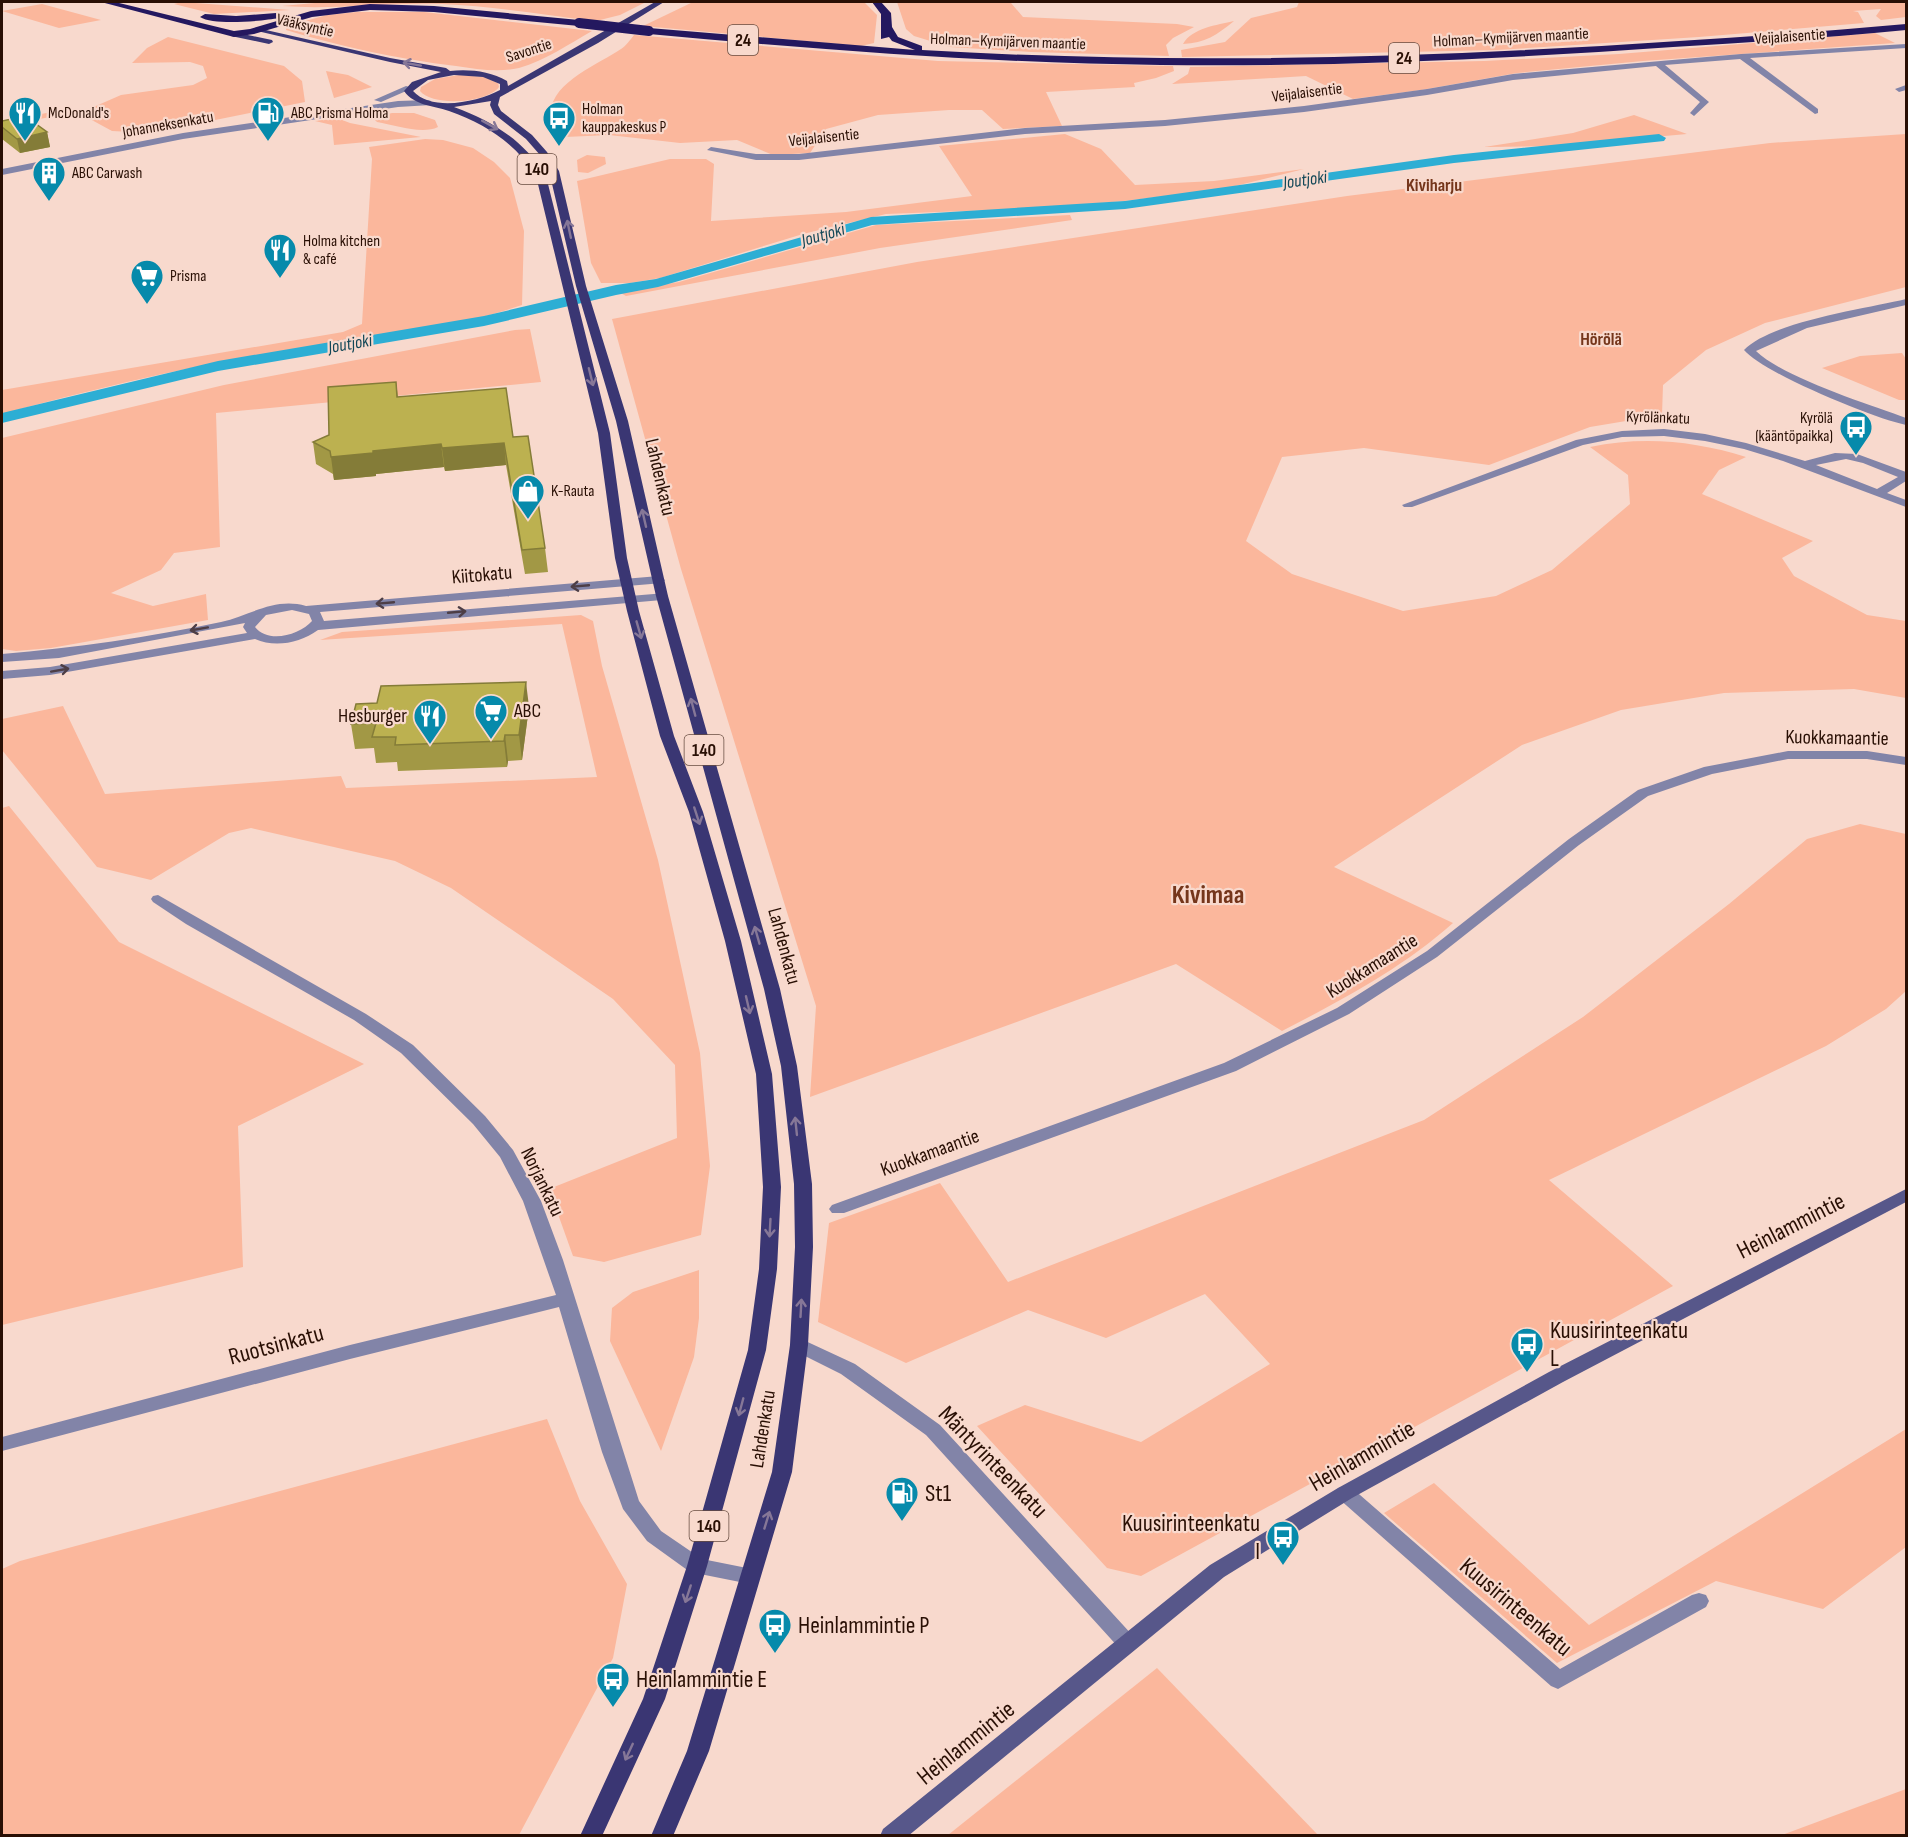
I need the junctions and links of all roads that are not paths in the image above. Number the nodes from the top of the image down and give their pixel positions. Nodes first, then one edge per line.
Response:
1 (106, 2) edge
2 (140, 2) edge
3 (660, 2) edge
4 (669, 2) edge
5 (876, 2) edge
6 (352, 8) junction
7 (191, 14) junction
8 (623, 24) junction
9 (1906, 25) edge
10 (887, 27) junction
11 (257, 30) junction
12 (234, 34) junction
13 (1906, 46) edge
14 (290, 48) dead end
15 (580, 49) junction
16 (837, 49) junction
17 (1741, 56) junction
18 (335, 58) dead end
19 (1021, 58) junction
20 (1657, 63) junction
21 (400, 71) dead end
22 (521, 72) dead end
23 (464, 73) junction
24 (511, 74) dead end
25 (486, 75) junction
26 (411, 83) junction
27 (500, 93) junction
28 (431, 104) junction
29 (1815, 111) dead end
30 (342, 113) junction
31 (1694, 113) dead end
32 (711, 150) dead end
33 (2, 172) edge
34 (1906, 302) edge
35 (584, 320) junction
36 (1906, 422) edge
37 (1806, 465) junction
38 (1906, 476) edge
39 (1878, 493) junction
40 (1906, 504) edge
41 (1408, 505) dead end
42 (659, 580) junction
43 (627, 582) junction
44 (662, 596) junction
45 (630, 598) junction
46 (308, 609) junction
47 (256, 616) junction
48 (315, 626) junction
49 (256, 635) junction
50 (2, 658) edge
51 (2, 675) edge
52 (1906, 761) edge
53 (158, 899) dead end
54 (1906, 1195) edge
55 (838, 1209) dead end
56 (566, 1299) junction
57 (799, 1345) junction
58 (2, 1444) edge
59 (1345, 1493) junction
60 (697, 1566) junction
61 (750, 1576) junction
62 (1699, 1601) dead end
63 (1127, 1643) junction
64 (591, 1836) edge
65 (662, 1836) edge
66 (891, 1836) edge

1 - 12 highway, Vääksyntie / 24
2 - 7 highway, Vääksyntie / 24
3 - 8 main road, Savontie
4 - 8 main road, Savontie
5 - 10 highway
6 - 7 highway, 24
6 - 11 highway, Holman–Kymijärven maantie / 24
6 - 16 highway, Holman–Kymijärven maantie / 24, bridge
7 - 11 highway, Vääksyntie / 24
8 - 15 main road, Savontie
9 - 19 highway, Holman–Kymijärven maantie / 24
10 - 16 highway
10 - 19 highway
11 - 12 highway, Holman–Kymijärven maantie / 24
23 -> 11 main road, Vääksyntie / 24
12 - 14 main road, Vääksyntie
13 - 17 street, Veijalaisentie
15 - 22 main road, Savontie
15 - 27 main road, Savontie
16 - 19 highway, Holman–Kymijärven maantie / 24
17 - 20 street, Veijalaisentie
17 - 29 street
18 - 21 main road, Vääksyntie
20 - 31 street
20 - 32 street, Veijalaisentie
23 - 25 main road, Savontie
23 - 26 main road
24 - 25 main road, Savontie
25 - 27 main road, 140
26 - 28 main road, 140
26 - 30 street, Johanneksenkatu
27 - 28 main road, Savontie
35 -> 27 main road, Lahdenkatu / 140
28 - 30 street, Johanneksenkatu
28 -> 35 main road, 140
30 - 33 street, Johanneksenkatu
34 - 36 street
42 -> 35 main road, Lahdenkatu / 140
35 -> 43 main road, Lahdenkatu
37 - 38 street
37 - 39 street, Kyrölänkatu
37 - 41 street, Kyrölänkatu
38 - 39 street
39 - 40 street, Kyrölänkatu
42 - 43 street, Kiitokatu
42 - 44 main road, Lahdenkatu / 140
43 - 45 main road, Lahdenkatu
43 -> 46 street, Kiitokatu
44 - 45 street, Kiitokatu
57 -> 44 main road, Lahdenkatu / 140
48 -> 45 street, Kiitokatu
45 -> 60 main road, Lahdenkatu / 140
46 - 47 street, Kiitokatu
46 - 48 street
47 - 49 street
47 -> 50 street
48 - 49 street, Kiitokatu
51 -> 49 street
52 - 55 street, Kuokkamaantie
53 - 56 street, Norjankatu
54 - 59 street, Heinlammintie
56 - 58 street, Ruotsinkatu
56 - 60 street, Norjankatu
61 -> 57 main road, Lahdenkatu / 140
57 - 63 street, Mäntyrinteenkatu
59 - 62 street, Kuusirinteenkatu
59 - 63 street, Heinlammintie
60 - 61 street, Norjankatu
60 -> 64 main road, Lahdenkatu / 140
61 - 65 main road, Lahdenkatu / 140
63 - 66 street, Heinlammintie

